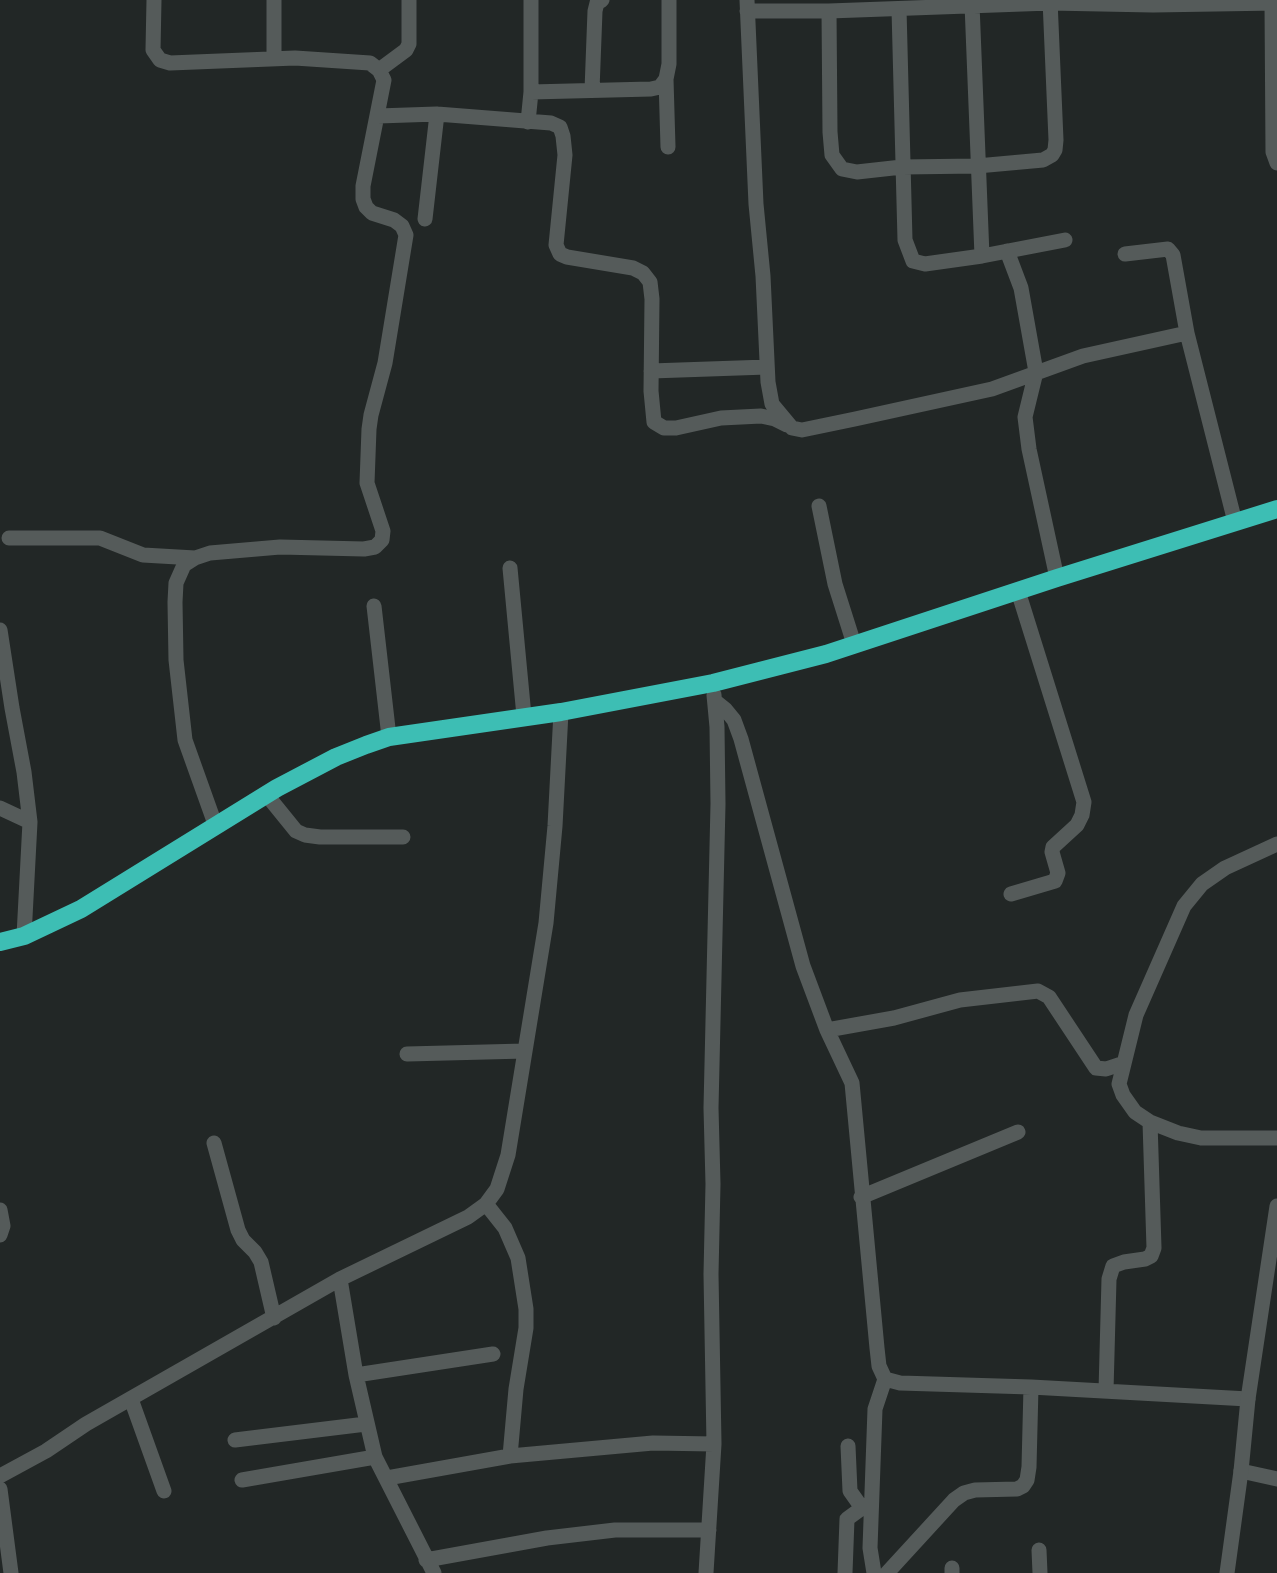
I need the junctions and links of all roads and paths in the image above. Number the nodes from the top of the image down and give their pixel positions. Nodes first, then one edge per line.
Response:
1 (154, 0) edge
2 (274, 0) edge
3 (409, 0) edge
4 (531, 0) edge
5 (602, 0) edge
6 (669, 0) edge
7 (1050, 1) edge
8 (1275, 3) edge
9 (972, 4) junction
10 (747, 6) edge
11 (899, 9) junction
12 (829, 11) junction
13 (274, 59) junction
14 (379, 70) junction
15 (666, 78) junction
16 (592, 90) junction
17 (531, 92) junction
18 (437, 114) junction
19 (378, 116) junction
20 (528, 122) junction
21 (668, 147) dead end
22 (1277, 163) edge
23 (977, 166) junction
24 (902, 167) junction
25 (424, 219) dead end
26 (1065, 240) dead end
27 (1007, 251) junction
28 (1125, 254) dead end
29 (982, 256) junction
30 (1187, 333) junction
31 (767, 367) junction
32 (651, 371) junction
33 (1036, 372) junction
34 (792, 429) junction
35 (819, 506) dead end
36 (1276, 513) edge
37 (1235, 522) junction
38 (9, 538) dead end
39 (195, 558) junction
40 (510, 568) dead end
41 (1057, 578) junction
42 (1018, 591) junction
43 (375, 606) dead end
44 (0, 630) edge
45 (854, 644) junction
46 (714, 692) junction
47 (561, 712) junction
48 (524, 716) junction
49 (389, 737) junction
50 (266, 794) junction
51 (0, 808) edge
52 (30, 822) junction
53 (215, 824) junction
54 (403, 837) dead end
55 (1277, 844) edge
56 (1011, 894) dead end
57 (24, 936) junction
58 (0, 942) edge
59 (827, 1030) junction
60 (525, 1051) junction
61 (407, 1054) dead end
62 (1124, 1063) junction
63 (1150, 1122) junction
64 (1018, 1132) dead end
65 (1277, 1138) edge
66 (214, 1143) dead end
67 (861, 1197) junction
68 (486, 1204) junction
69 (1277, 1206) edge
70 (0, 1210) edge
71 (0, 1235) edge
72 (340, 1279) junction
73 (274, 1318) junction
74 (493, 1354) dead end
75 (356, 1375) junction
76 (885, 1379) junction
77 (1030, 1387) junction
78 (1106, 1391) junction
79 (131, 1399) junction
80 (1248, 1399) junction
81 (366, 1424) junction
82 (235, 1440) dead end
83 (714, 1444) junction
84 (848, 1446) dead end
85 (510, 1456) junction
86 (375, 1457) junction
87 (1241, 1472) junction
88 (0, 1476) edge
89 (387, 1478) junction
90 (1277, 1479) edge
91 (242, 1480) dead end
92 (0, 1489) edge
93 (164, 1491) dead end
94 (867, 1507) junction
95 (708, 1530) junction
96 (1039, 1550) dead end
97 (430, 1567) edge
98 (11, 1573) edge
99 (706, 1573) edge
100 (845, 1573) edge
101 (874, 1573) edge
102 (887, 1573) edge
103 (1040, 1573) edge
104 (1227, 1573) edge

1 - 13 street
2 - 13 street
3 - 14 street
4 - 17 street
5 - 16 street
6 - 15 street
7 - 8 street
7 - 9 street
7 - 23 street
8 - 22 street
9 - 11 street
9 - 23 street
10 - 12 street
10 - 31 street
11 - 12 street
11 - 24 street
12 - 24 street
13 - 14 street
14 - 19 street
15 - 16 street
15 - 21 street
16 - 17 street
17 - 20 street
18 - 19 street
18 - 20 street
18 - 25 street
19 - 39 street
20 - 32 street
23 - 24 street
23 - 29 street
24 - 29 street
26 - 27 street
27 - 29 street
27 - 33 street
28 - 30 street
30 - 33 street
30 - 37 street
31 - 32 street
31 - 34 street
32 - 34 street
33 - 34 street
33 - 41 street
35 - 45 street
36 - 37 highway
37 - 41 highway
38 - 39 street
39 - 53 street
40 - 48 street
41 - 42 highway
42 - 45 highway
42 - 56 street
43 - 49 street
44 - 52 street
45 - 46 highway
46 - 47 highway
46 - 59 street
46 - 83 street
47 - 48 highway
47 - 60 street
48 - 49 highway
49 - 50 highway
50 - 53 highway
50 - 54 street
51 - 52 street
52 - 57 street
53 - 57 highway
55 - 62 street
57 - 58 highway
59 - 62 street
59 - 67 street
60 - 61 street
60 - 68 street
62 - 63 street
63 - 65 street
63 - 78 street
64 - 67 street
66 - 73 street
67 - 76 street
68 - 72 street
68 - 85 street
69 - 80 street
70 - 71 street
72 - 73 street
72 - 75 street
73 - 79 street
74 - 75 street
75 - 81 street
76 - 77 street
76 - 94 street
77 - 78 street
77 - 102 street
78 - 80 street
79 - 88 street
79 - 93 street
80 - 87 street
81 - 82 street
81 - 86 street
83 - 85 street
83 - 95 street
84 - 94 street
85 - 89 street
86 - 89 street
86 - 91 street
87 - 90 street
87 - 104 street
89 - 97 street
92 - 98 street
94 - 100 street
94 - 101 street
95 - 97 street
95 - 99 street
96 - 103 street

